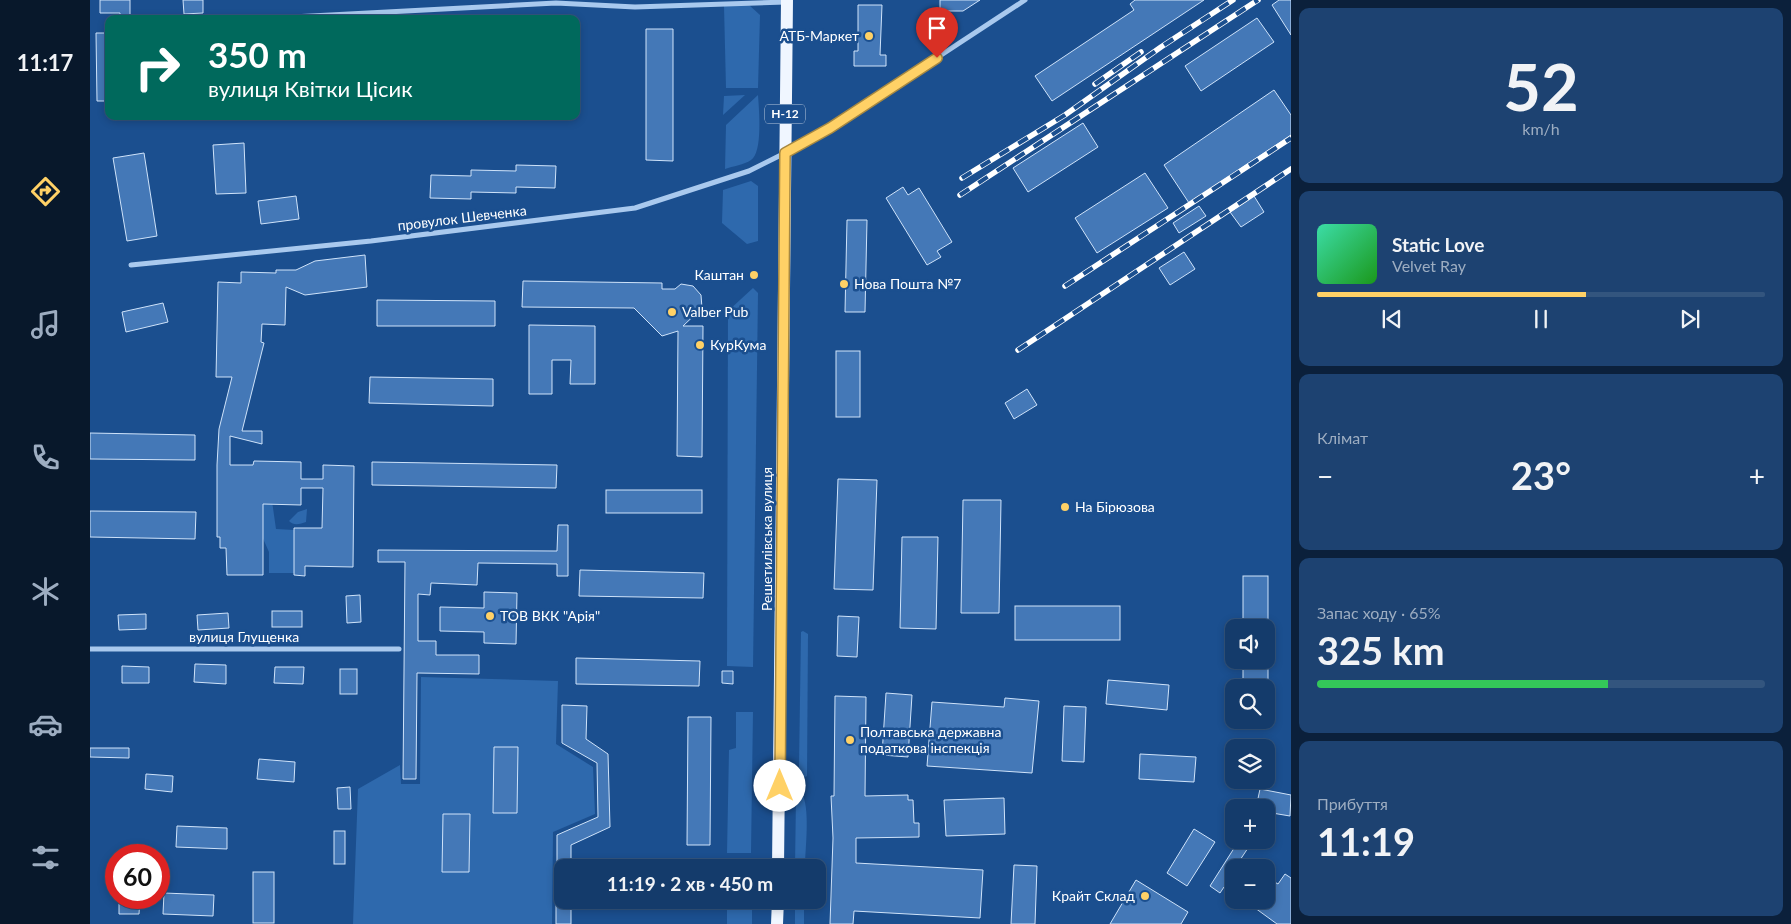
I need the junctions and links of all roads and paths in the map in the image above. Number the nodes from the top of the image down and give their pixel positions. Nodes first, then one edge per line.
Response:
1 (1025, 0) edge
2 (786, 1) edge
3 (330, 15) edge
4 (785, 153) junction
5 (131, 265) dead end
6 (90, 649) edge
7 (399, 649) dead end
8 (778, 859) edge
9 (778, 909) edge
10 (777, 924) edge

1 - 4 street, провулок Шевченка
2 - 3 street
2 - 4 main road, Решетилівська вулиця / Н-12
4 - 5 street, провулок Шевченка
4 - 8 main road, Решетилівська вулиця / Н-12
6 - 7 street, вулиця Глущенка
9 - 10 main road

